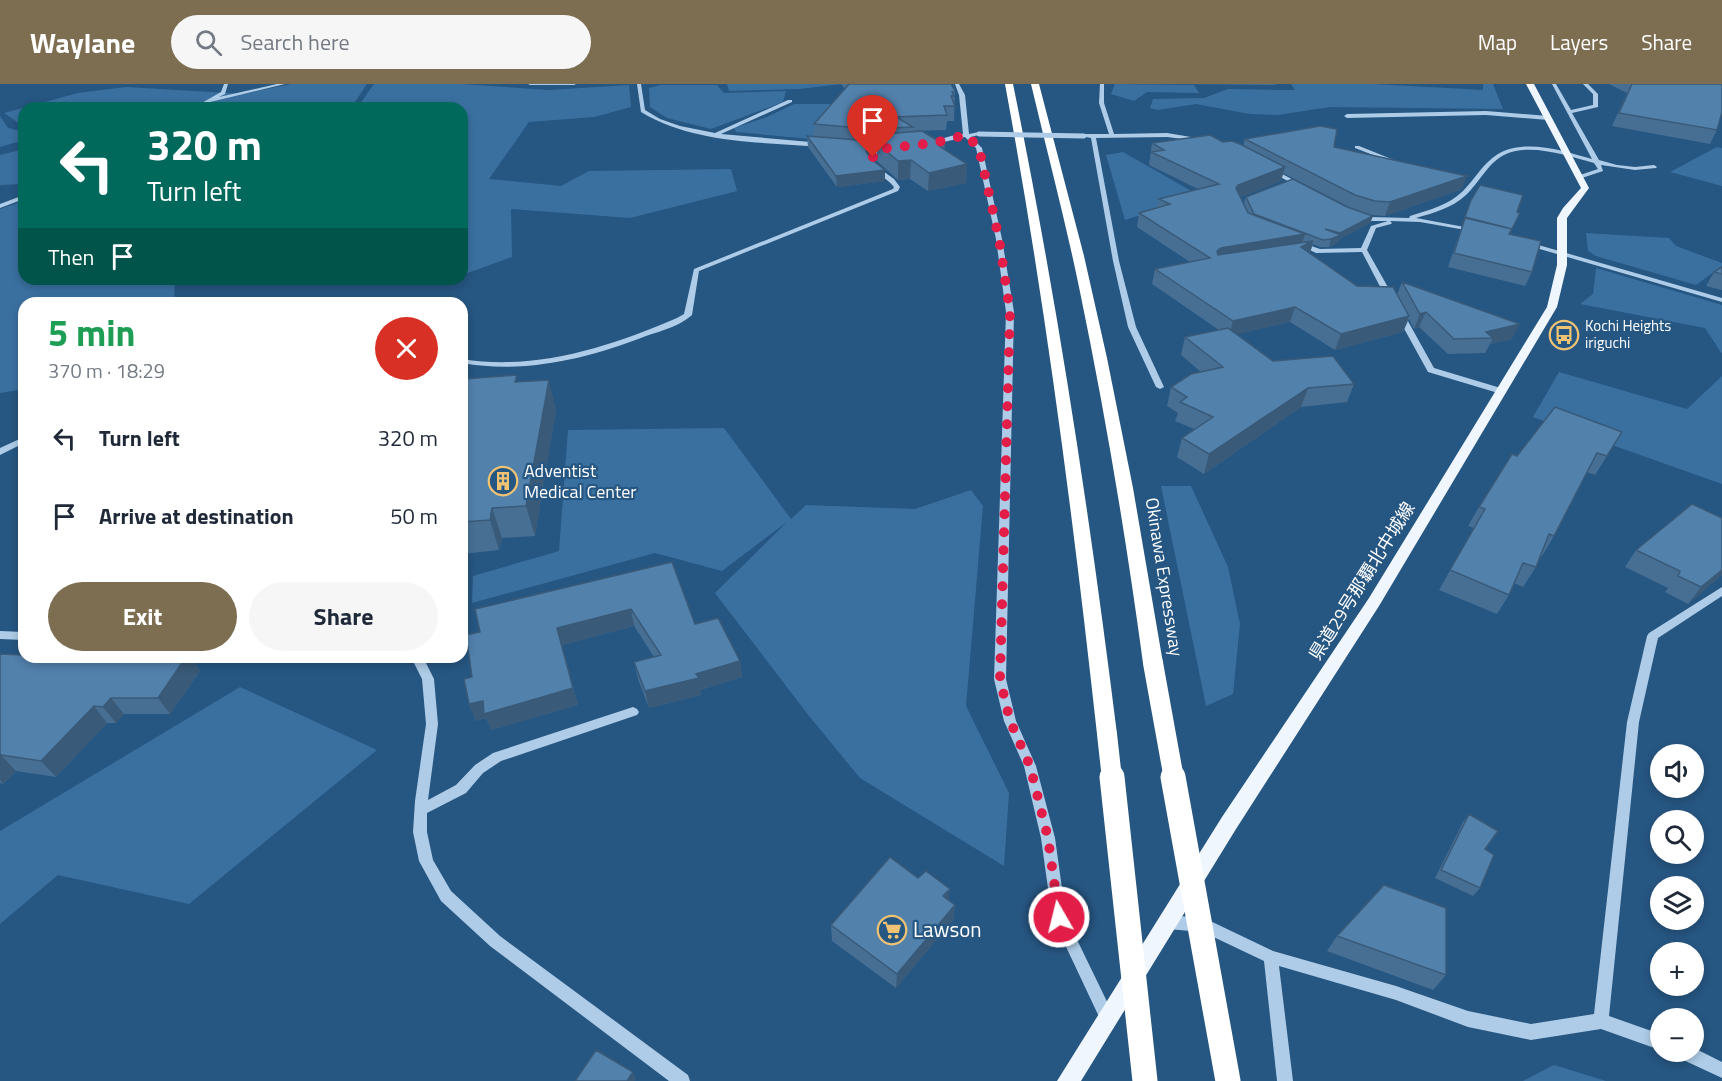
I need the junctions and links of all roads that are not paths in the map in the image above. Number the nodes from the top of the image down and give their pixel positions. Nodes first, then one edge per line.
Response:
1 (226, 84) edge
2 (283, 84) edge
3 (530, 84) edge
4 (574, 84) edge
5 (639, 84) edge
6 (957, 84) edge
7 (1009, 84) edge
8 (1035, 84) edge
9 (1092, 84) edge
10 (1530, 84) edge
11 (1554, 84) edge
12 (1586, 84) edge
13 (1101, 86) edge
14 (209, 101) joint
15 (790, 101) dead end
16 (1570, 112) junction
17 (1347, 116) dead end
18 (1548, 118) junction
19 (717, 134) junction
20 (966, 135) junction
21 (1093, 136) junction
22 (1112, 136) junction
23 (1213, 143) edge
24 (825, 145) edge
25 (923, 145) edge
26 (1358, 147) dead end
27 (871, 149) edge
28 (1566, 152) junction
29 (1598, 163) junction
30 (1262, 165) edge
31 (1409, 166) edge
32 (1654, 167) dead end
33 (1579, 177) junction
34 (1291, 181) junction
35 (1459, 183) edge
36 (1281, 185) edge
37 (1469, 187) junction
38 (1307, 189) edge
39 (18, 199) edge
40 (0, 206) edge
41 (1348, 211) edge
42 (1401, 220) junction
43 (1486, 234) edge
44 (1289, 239) edge
45 (1521, 243) edge
46 (1364, 250) junction
47 (1320, 251) junction
48 (1301, 253) edge
49 (1563, 253) junction
50 (1722, 300) edge
51 (468, 362) edge
52 (1160, 387) dead end
53 (1501, 391) junction
54 (18, 443) edge
55 (0, 452) edge
56 (1722, 591) edge
57 (0, 635) edge
58 (18, 636) edge
59 (420, 663) edge
60 (633, 712) dead end
61 (421, 810) junction
62 (1167, 922) junction
63 (1271, 957) junction
64 (1107, 1016) junction
65 (1601, 1021) junction
66 (1650, 1038) edge
67 (1704, 1061) edge
68 (1722, 1070) edge
69 (682, 1081) edge
70 (1068, 1081) edge
71 (1145, 1081) edge
72 (1228, 1081) edge
73 (1285, 1081) edge

1 - 14 street
2 - 14 street
3 - 4 street
5 - 19 street
6 - 20 street
7 - 71 highway, bridge
8 - 72 highway, Okinawa Expressway, bridge
9 - 13 street
10 - 18 main road
11 - 16 street
12 - 16 street
13 - 22 street
15 - 19 street
16 - 29 street
17 - 18 street
18 - 28 main road
19 - 24 street
20 - 21 street, bridge
20 - 25 street
20 - 64 street
21 - 22 street
21 - 52 street
22 - 23 street
26 - 31 street
27 - 51 street
28 - 29 street
28 - 33 main road
28 - 37 street
29 - 32 street
29 - 33 street
30 - 34 street
33 - 49 main road, 県道29号那覇北中城線
34 - 36 street
34 - 38 street
35 - 37 street
37 - 42 street
39 - 40 street
41 - 42 street
42 - 43 street
42 - 46 street
44 - 47 street
45 - 49 street
46 - 47 street
46 - 53 street
47 - 48 street
49 - 50 street
49 - 53 main road, 県道29号那覇北中城線
53 - 62 main road, 県道29号那覇北中城線
54 - 55 street
56 - 65 street
57 - 58 street
59 - 61 street
60 - 61 street
61 - 69 street
62 - 63 street
62 - 64 main road, 県道29号那覇北中城線
63 - 65 street
63 - 73 street
64 - 70 main road, 県道29号那覇北中城線
65 - 66 street
67 - 68 street

